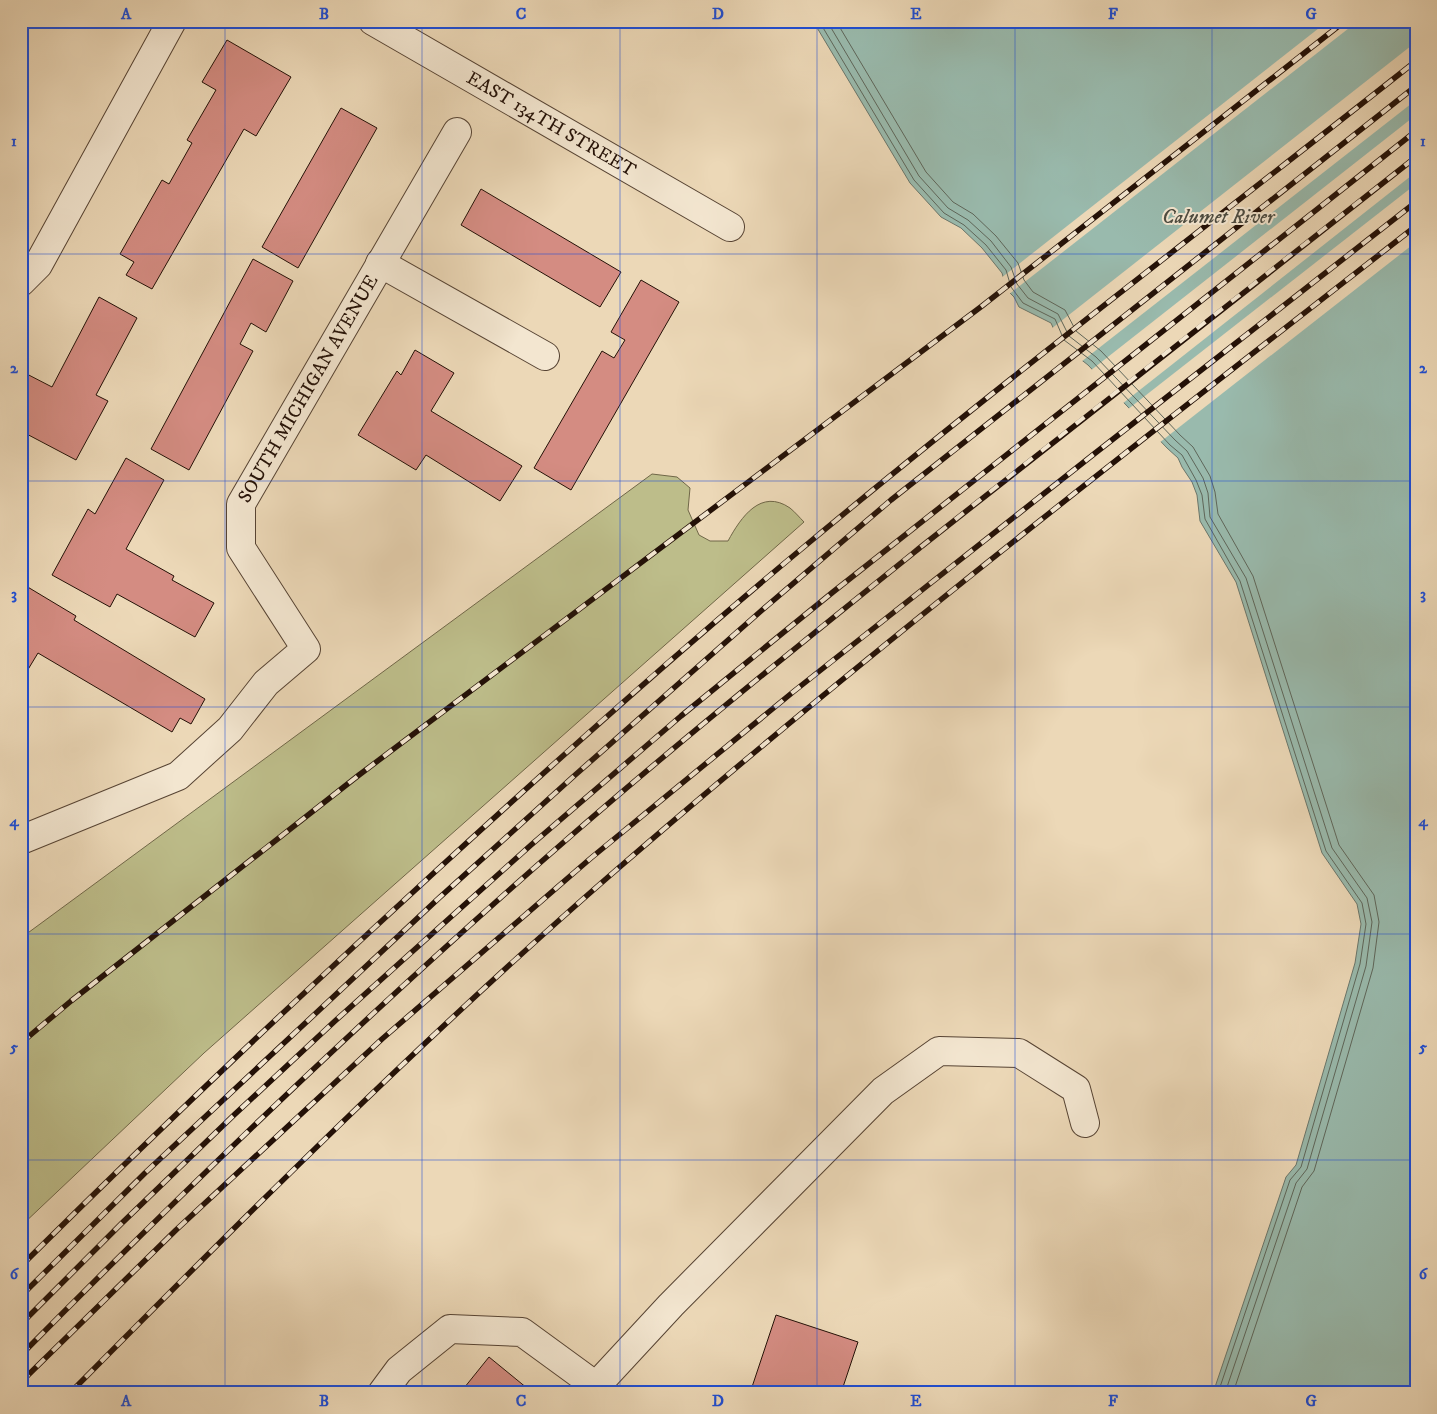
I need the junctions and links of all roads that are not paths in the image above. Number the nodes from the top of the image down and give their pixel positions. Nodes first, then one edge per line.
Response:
1 (172, 21) edge
2 (373, 21) edge
3 (456, 132) dead end
4 (730, 227) dead end
5 (380, 263) junction
6 (21, 282) edge
7 (545, 356) dead end
8 (21, 840) edge
9 (1085, 1124) dead end
10 (600, 1389) edge
11 (382, 1393) edge

1 - 6 street
2 - 4 street, EAST 134TH STREET
3 - 5 street, SOUTH MICHIGAN AVENUE
5 - 7 street
5 - 8 street, SOUTH MICHIGAN AVENUE
9 - 10 street
10 - 11 street

